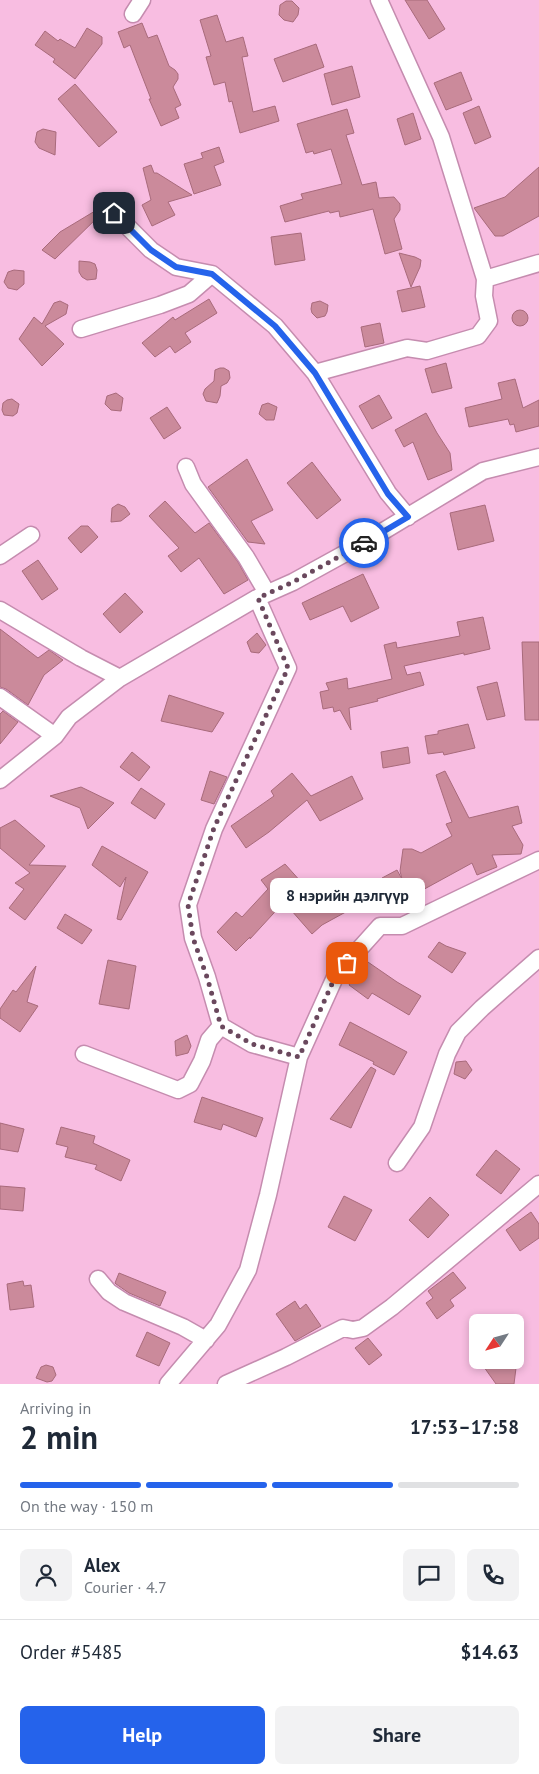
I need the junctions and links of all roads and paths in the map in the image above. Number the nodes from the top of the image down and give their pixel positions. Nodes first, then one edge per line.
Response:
1 (379, 0) edge
2 (114, 213) dead end
3 (539, 263) edge
4 (212, 274) junction
5 (485, 279) junction
6 (81, 329) dead end
7 (315, 373) junction
8 (539, 457) edge
9 (186, 467) dead end
10 (408, 517) junction
11 (32, 534) dead end
12 (0, 556) edge
13 (262, 595) junction
14 (0, 610) edge
15 (120, 678) junction
16 (0, 697) edge
17 (55, 736) junction
18 (0, 780) edge
19 (539, 860) edge
20 (539, 958) edge
21 (221, 1026) junction
22 (84, 1054) dead end
23 (299, 1057) junction
24 (398, 1163) dead end
25 (539, 1184) edge
26 (98, 1279) dead end
27 (206, 1340) junction
28 (168, 1384) edge
29 (226, 1384) edge

1 - 5 street
2 - 4 street
3 - 5 street
4 - 6 street
4 - 7 street
5 - 7 street
7 - 10 street
8 - 10 street
9 - 13 street
10 - 13 street
11 - 12 street
13 - 15 street
13 - 21 street
14 - 15 street
15 - 17 street
16 - 17 street
17 - 18 street
19 - 23 street
20 - 24 street
21 - 22 street
21 - 23 street
23 - 27 street
25 - 29 street
26 - 27 street
27 - 28 street

